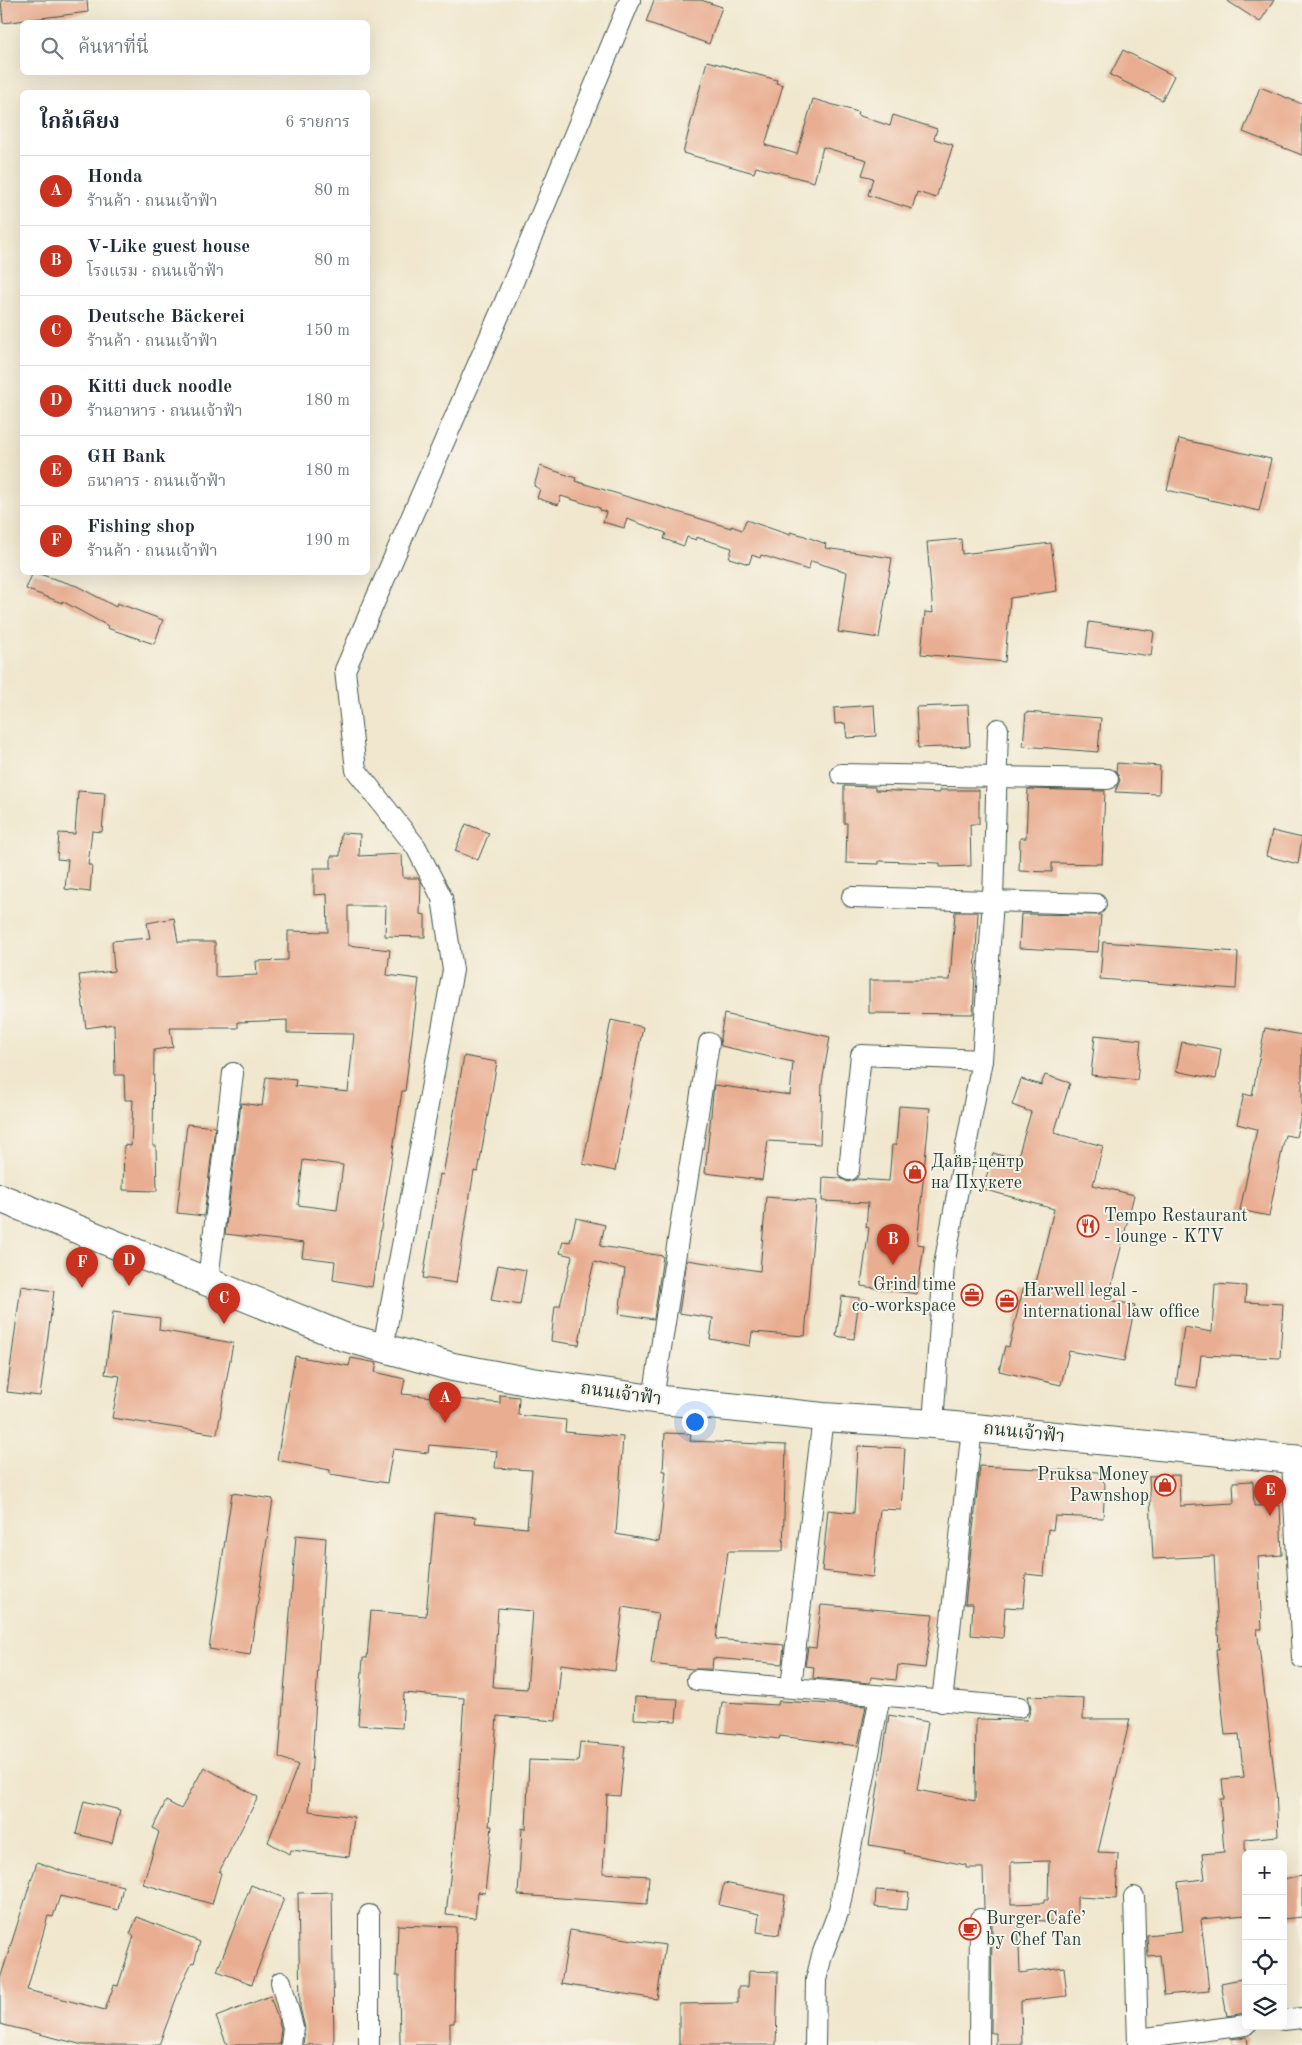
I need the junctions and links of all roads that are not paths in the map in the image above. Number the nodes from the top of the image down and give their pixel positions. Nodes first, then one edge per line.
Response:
1 (630, 0) edge
2 (998, 729) dead end
3 (841, 774) dead end
4 (998, 777) junction
5 (1108, 779) dead end
6 (852, 897) dead end
7 (993, 901) junction
8 (1096, 904) dead end
9 (709, 1043) dead end
10 (982, 1060) junction
11 (233, 1072) dead end
12 (849, 1170) dead end
13 (0, 1198) edge
14 (208, 1280) junction
15 (383, 1348) junction
16 (653, 1398) junction
17 (823, 1417) junction
18 (933, 1424) junction
19 (972, 1428) junction
20 (1297, 1461) edge
21 (1302, 1658) edge
22 (697, 1680) dead end
23 (791, 1687) junction
24 (880, 1696) junction
25 (942, 1702) junction
26 (1019, 1707) dead end
27 (1134, 1897) dead end
28 (369, 1915) dead end
29 (980, 1919) dead end
30 (281, 1982) dead end
31 (1302, 2018) edge
32 (1287, 2020) edge
33 (1242, 2026) edge
34 (1138, 2042) edge
35 (292, 2045) edge
36 (369, 2045) edge
37 (815, 2045) edge
38 (979, 2045) edge

1 - 15 street
2 - 4 street
3 - 4 street
4 - 5 street
4 - 7 street
6 - 7 street
7 - 8 street
7 - 10 street
9 - 16 street
10 - 12 street
10 - 18 street
11 - 14 street
13 - 14 main road, ถนนเจ้าฟ้า
14 - 15 main road, ถนนเจ้าฟ้า
15 - 16 main road, ถนนเจ้าฟ้า
16 - 17 main road, ถนนเจ้าฟ้า
17 - 18 main road, ถนนเจ้าฟ้า
17 - 23 street
18 - 19 main road, ถนนเจ้าฟ้า
19 - 20 main road, ถนนเจ้าฟ้า
19 - 25 street
20 - 21 street
22 - 23 street
23 - 24 street
24 - 25 street
24 - 37 street
25 - 26 street
27 - 34 street
28 - 36 street
29 - 38 street
30 - 35 street
31 - 32 street
33 - 34 street

